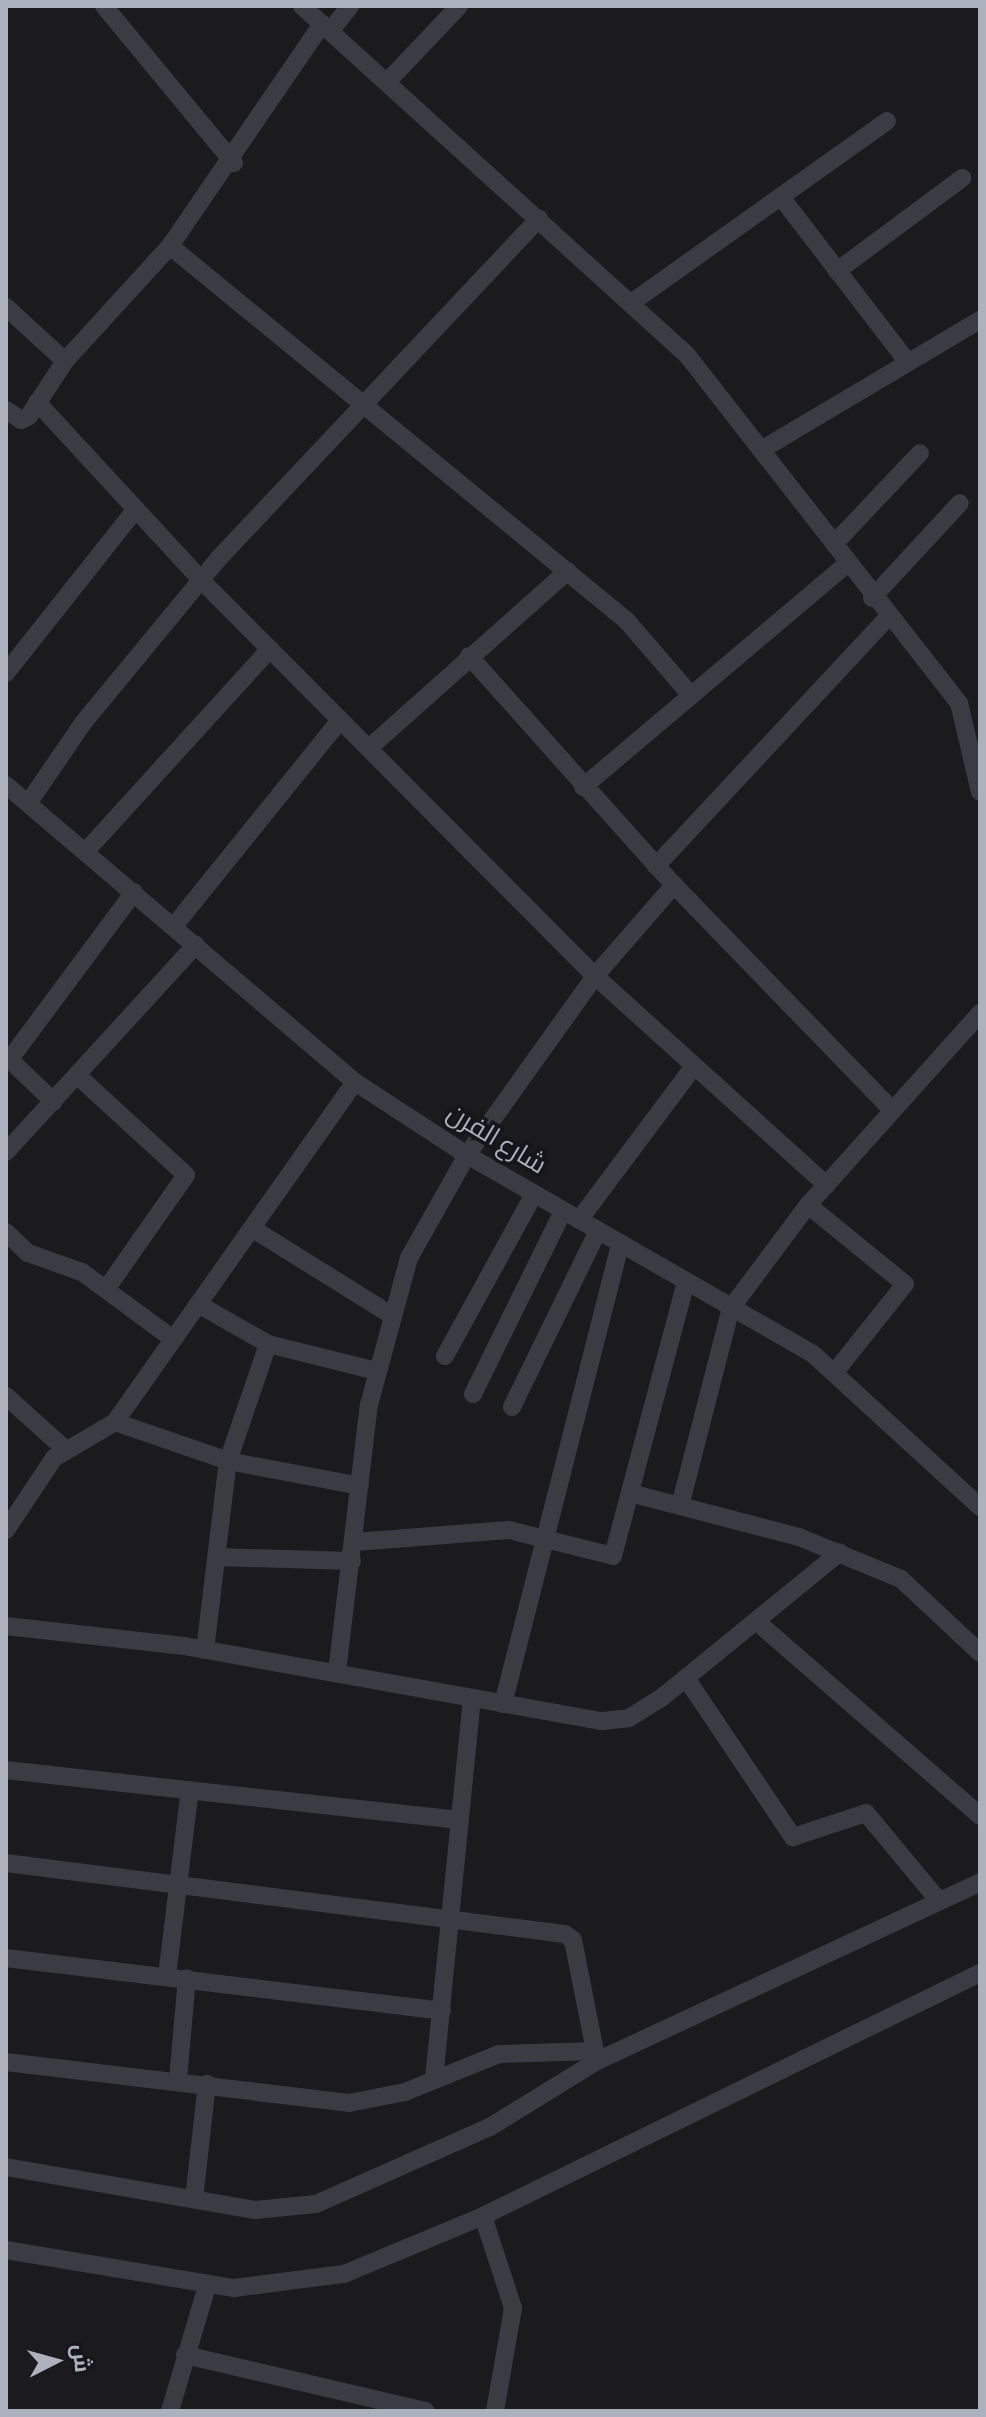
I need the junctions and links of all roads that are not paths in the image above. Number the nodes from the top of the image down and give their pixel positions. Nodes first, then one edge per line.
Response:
1 (104, 6) edge
2 (302, 6) edge
3 (350, 6) edge
4 (459, 6) edge
5 (326, 28) junction
6 (387, 82) junction
7 (887, 121) dead end
8 (234, 163) junction
9 (962, 178) dead end
10 (781, 197) junction
11 (539, 219) junction
12 (170, 246) junction
13 (837, 271) junction
14 (631, 303) junction
15 (6, 307) edge
16 (980, 320) edge
17 (65, 361) junction
18 (907, 361) junction
19 (37, 402) junction
20 (358, 404) junction
21 (6, 410) edge
22 (766, 447) junction
23 (920, 453) dead end
24 (960, 503) dead end
25 (136, 509) junction
26 (834, 544) junction
27 (847, 564) junction
28 (568, 571) junction
29 (201, 580) junction
30 (872, 598) junction
31 (887, 618) junction
32 (270, 649) junction
33 (469, 656) junction
34 (6, 673) edge
35 (689, 693) junction
36 (340, 720) junction
37 (369, 748) junction
38 (6, 785) edge
39 (583, 787) junction
40 (980, 792) edge
41 (29, 802) junction
42 (87, 850) junction
43 (656, 866) junction
44 (674, 885) junction
45 (134, 892) junction
46 (174, 926) junction
47 (196, 945) junction
48 (595, 976) junction
49 (980, 1013) edge
50 (8, 1058) edge
51 (694, 1066) junction
52 (79, 1077) junction
53 (355, 1082) junction
54 (54, 1102) junction
55 (892, 1110) junction
56 (6, 1152) edge
57 (467, 1155) junction
58 (826, 1185) junction
59 (534, 1194) junction
60 (808, 1205) junction
61 (571, 1216) junction
62 (253, 1229) junction
63 (598, 1231) junction
64 (6, 1232) edge
65 (620, 1244) junction
66 (686, 1282) junction
67 (107, 1288) junction
68 (198, 1304) junction
69 (731, 1308) junction
70 (391, 1315) junction
71 (173, 1339) junction
72 (268, 1344) junction
73 (445, 1356) dead end
74 (377, 1371) junction
75 (835, 1372) junction
76 (473, 1394) dead end
77 (6, 1396) edge
78 (512, 1407) dead end
79 (115, 1422) junction
80 (66, 1450) junction
81 (228, 1461) junction
82 (360, 1486) junction
83 (630, 1493) junction
84 (12, 1505) edge
85 (680, 1506) junction
86 (980, 1507) edge
87 (6, 1530) edge
88 (543, 1540) junction
89 (354, 1552) junction
90 (840, 1552) junction
91 (217, 1557) junction
92 (756, 1621) junction
93 (6, 1626) edge
94 (205, 1650) junction
95 (980, 1653) edge
96 (337, 1672) junction
97 (686, 1678) junction
98 (472, 1699) junction
99 (503, 1704) junction
100 (6, 1770) edge
101 (190, 1790) junction
102 (980, 1816) edge
103 (459, 1820) junction
104 (6, 1863) edge
105 (178, 1880) junction
106 (980, 1882) edge
107 (939, 1901) junction
108 (447, 1915) junction
109 (6, 1958) edge
110 (980, 1973) edge
111 (167, 1976) junction
112 (187, 1978) junction
113 (442, 2011) junction
114 (595, 2056) junction
115 (6, 2062) edge
116 (434, 2079) junction
117 (178, 2080) junction
118 (207, 2084) junction
119 (6, 2167) edge
120 (194, 2199) junction
121 (483, 2216) junction
122 (6, 2250) edge
123 (207, 2286) junction
124 (185, 2355) junction
125 (170, 2411) edge
126 (426, 2411) edge
127 (495, 2411) edge

1 - 8 street
2 - 5 street
3 - 5 street
4 - 6 street
5 - 6 street
5 - 8 street
6 - 11 street
7 - 10 street
8 - 12 street
9 - 13 street
10 - 13 street
10 - 14 street
11 - 14 street
11 - 20 street
12 - 17 street
12 - 20 street
13 - 18 street
14 - 22 street
15 - 17 street
16 - 18 street
17 - 19 street
18 - 22 street
19 - 21 street
19 - 25 street
20 - 28 street
20 - 29 street
22 - 26 street
23 - 26 street
24 - 30 street
25 - 29 street
25 - 34 street
26 - 27 street
27 - 30 street
27 - 35 street
28 - 33 street
28 - 35 street
29 - 32 street
29 - 41 street
30 - 31 street
31 - 40 street
31 - 43 street
32 - 36 street
32 - 42 street
33 - 37 street
33 - 39 street
35 - 39 street
36 - 37 street
36 - 46 street
37 - 48 street
38 - 41 street, شارع الفرن
39 - 43 street
41 - 42 street, شارع الفرن
42 - 45 street, شارع الفرن
43 - 44 street
44 - 48 street
44 - 55 street
45 - 46 street, شارع الفرن
45 - 50 street
46 - 47 street, شارع الفرن
47 - 52 street
47 - 53 street, شارع الفرن
48 - 51 street
48 - 57 street
49 - 55 street
50 - 54 street
51 - 58 street
51 - 61 street
52 - 54 street
52 - 67 street
53 - 57 street, شارع الفرن
53 - 62 street
54 - 56 street
55 - 58 street
57 - 59 street, شارع الفرن
57 - 70 street
58 - 60 street
59 - 61 street, شارع الفرن
59 - 73 street
60 - 69 street
60 - 75 street
61 - 63 street, شارع الفرن
61 - 76 street
62 - 68 street
62 - 70 street
63 - 65 street, شارع الفرن
63 - 78 street
64 - 67 street
65 - 66 street, شارع الفرن
65 - 88 street
66 - 69 street, شارع الفرن
66 - 83 street
67 - 71 street
68 - 71 street
68 - 72 street
69 - 75 street, شارع الفرن
69 - 85 street
70 - 74 street
71 - 79 street
72 - 74 street
72 - 81 street
74 - 82 street
75 - 86 street, شارع الفرن
77 - 80 street
79 - 80 street
79 - 81 street
80 - 84 street
81 - 82 street
81 - 91 street
82 - 89 street
83 - 85 street
83 - 88 street
84 - 87 street
85 - 90 street
88 - 89 street
88 - 99 street
89 - 91 street
89 - 96 street
90 - 92 street
90 - 95 street
91 - 94 street
92 - 97 street
92 - 102 street
93 - 94 street
94 - 96 street
96 - 98 street
97 - 99 street
97 - 107 street
98 - 99 street
98 - 103 street
100 - 101 street
101 - 103 street
101 - 105 street
103 - 108 street
104 - 105 street
105 - 108 street
105 - 111 street
106 - 107 street
107 - 114 street
108 - 113 street
108 - 114 street
109 - 111 street
110 - 121 street
111 - 112 street
112 - 113 street
112 - 117 street
113 - 116 street
114 - 116 street
114 - 120 street
115 - 117 street
116 - 118 street
117 - 118 street
118 - 120 street
119 - 120 street
121 - 123 street
121 - 127 street
122 - 123 street
123 - 124 street
124 - 125 street
124 - 126 street

